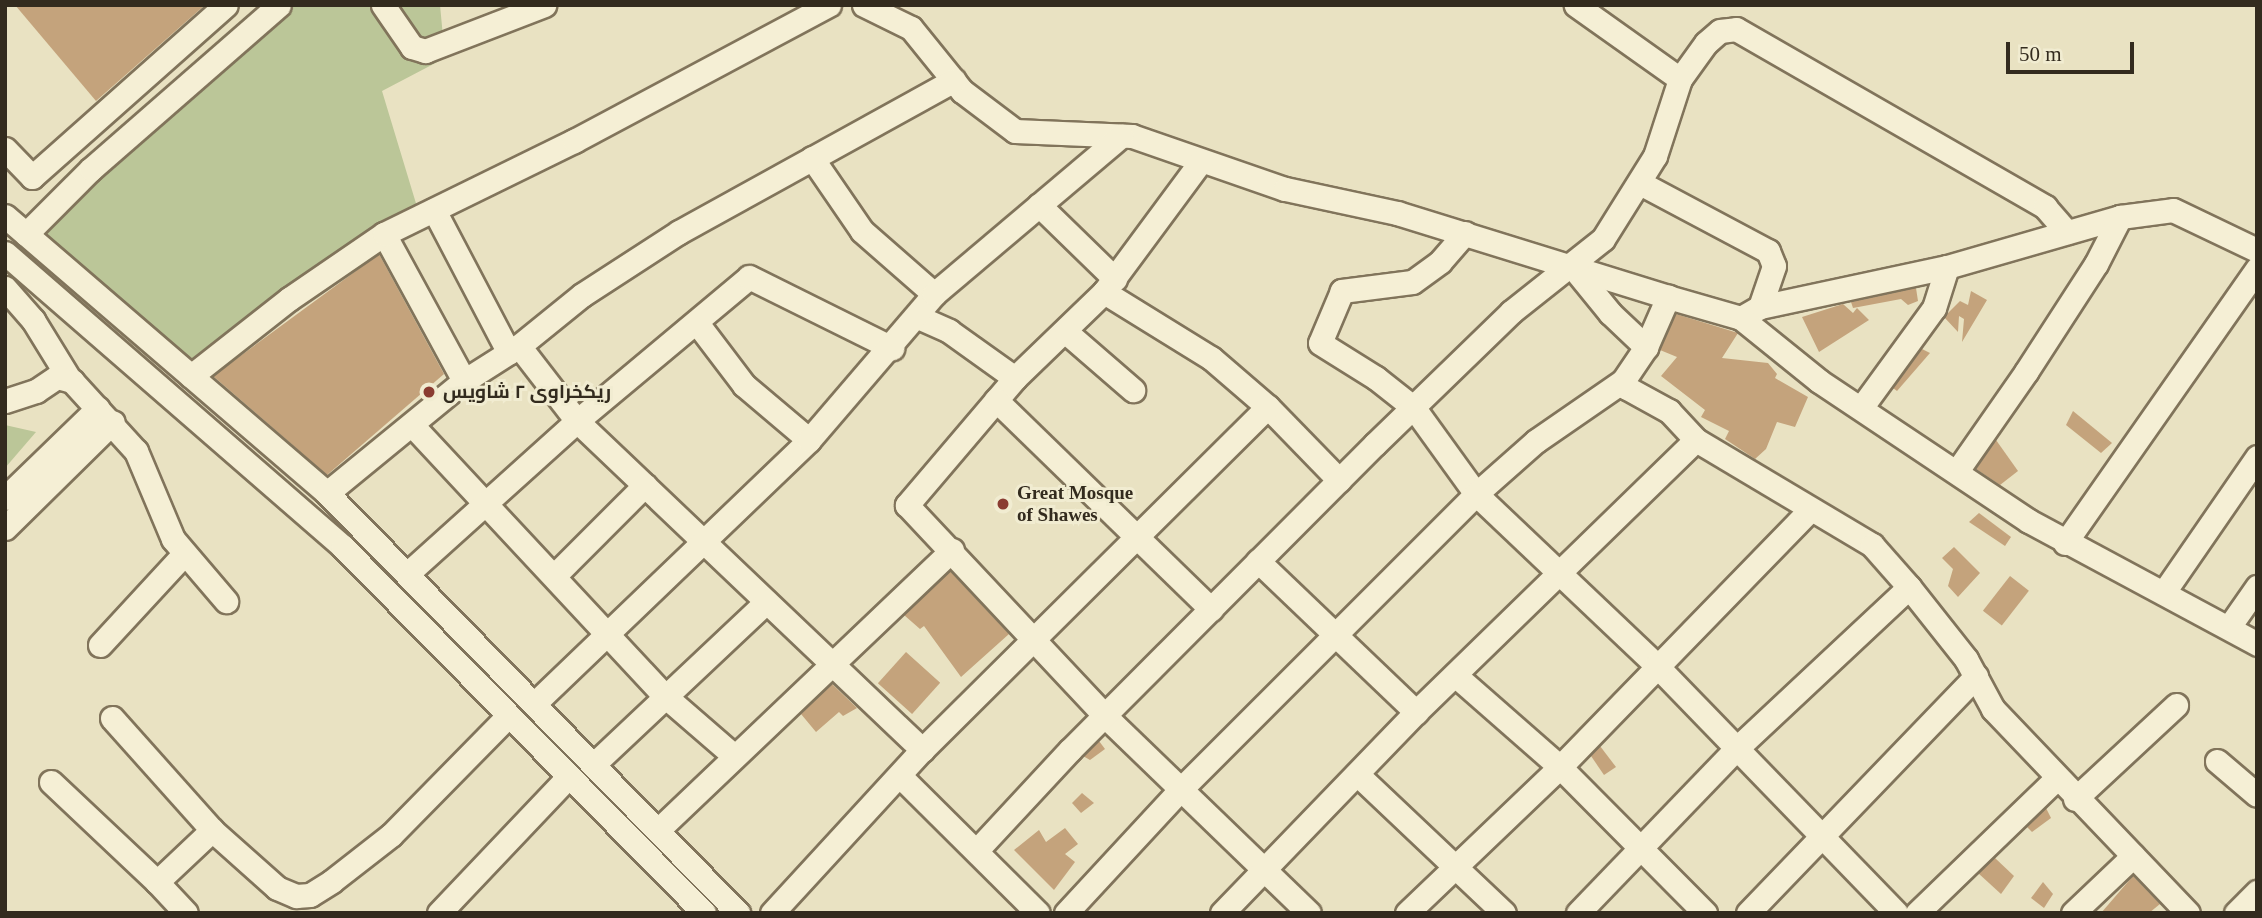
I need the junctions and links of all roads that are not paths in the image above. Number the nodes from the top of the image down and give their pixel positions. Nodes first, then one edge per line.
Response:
1 (226, 5) edge
2 (279, 5) edge
3 (383, 5) edge
4 (544, 5) edge
5 (829, 5) edge
6 (864, 5) edge
7 (1576, 5) edge
8 (1680, 79) junction
9 (954, 80) junction
10 (1121, 135) junction
11 (5, 149) edge
12 (812, 158) junction
13 (1201, 161) junction
14 (1640, 183) junction
15 (1039, 205) junction
16 (434, 210) junction
17 (5, 216) edge
18 (2120, 217) junction
19 (2067, 232) junction
20 (1465, 233) junction
21 (26, 234) junction
22 (384, 234) junction
23 (2257, 250) edge
24 (5, 253) edge
25 (1571, 265) junction
26 (1947, 267) junction
27 (2257, 269) edge
28 (1109, 286) junction
29 (5, 288) edge
30 (934, 294) junction
31 (1668, 297) junction
32 (1751, 313) junction
33 (918, 317) junction
34 (697, 323) junction
35 (1066, 332) junction
36 (1646, 346) junction
37 (892, 348) junction
38 (514, 350) junction
39 (191, 376) junction
40 (68, 377) junction
41 (1015, 378) junction
42 (464, 381) junction
43 (1623, 382) junction
44 (1133, 390) dead end
45 (996, 400) junction
46 (5, 401) edge
47 (1268, 407) junction
48 (1414, 408) junction
49 (1861, 408) junction
50 (106, 415) junction
51 (242, 419) junction
52 (577, 421) junction
53 (412, 425) junction
54 (223, 439) junction
55 (809, 440) junction
56 (1696, 440) junction
57 (2257, 457) edge
58 (1957, 471) junction
59 (1339, 480) junction
60 (645, 485) junction
61 (327, 493) junction
62 (1476, 494) junction
63 (5, 498) edge
64 (484, 504) junction
65 (1809, 511) junction
66 (5, 528) edge
67 (1134, 539) junction
68 (705, 542) junction
69 (2065, 543) junction
70 (952, 550) junction
71 (183, 555) junction
72 (1258, 561) junction
73 (1563, 572) junction
74 (407, 573) junction
75 (555, 575) junction
76 (1909, 587) junction
77 (2257, 587) edge
78 (2164, 592) junction
79 (226, 601) dead end
80 (766, 602) junction
81 (1211, 609) junction
82 (2229, 627) junction
83 (606, 634) junction
84 (1336, 635) junction
85 (1034, 642) junction
86 (2257, 644) edge
87 (100, 645) dead end
88 (832, 664) junction
89 (1656, 665) junction
90 (1455, 675) junction
91 (1976, 676) junction
92 (666, 697) junction
93 (534, 704) junction
94 (2176, 705) dead end
95 (1416, 712) junction
96 (508, 716) junction
97 (1106, 717) junction
98 (112, 718) dead end
99 (1736, 749) junction
100 (922, 750) junction
101 (734, 756) junction
102 (2217, 761) dead end
103 (593, 765) junction
104 (1560, 767) junction
105 (1357, 774) junction
106 (900, 776) junction
107 (568, 777) junction
108 (2056, 779) junction
109 (51, 782) dead end
110 (1181, 789) junction
111 (2257, 795) edge
112 (2075, 799) junction
113 (212, 830) junction
114 (658, 830) junction
115 (1822, 836) junction
116 (1640, 845) junction
117 (977, 850) junction
118 (2133, 856) junction
119 (1456, 864) junction
120 (1263, 869) junction
121 (157, 883) junction
122 (2257, 892) edge
123 (1030, 909) edge
124 (186, 913) edge
125 (439, 913) edge
126 (704, 913) edge
127 (738, 913) edge
128 (772, 913) edge
129 (1066, 913) edge
130 (1222, 913) edge
131 (1309, 913) edge
132 (1407, 913) edge
133 (1504, 913) edge
134 (1578, 913) edge
135 (1705, 913) edge
136 (1748, 913) edge
137 (1896, 913) edge
138 (1917, 913) edge
139 (2073, 913) edge
140 (2188, 913) edge
141 (2236, 913) edge

1 - 11 street
2 - 21 street
3 - 4 street
5 - 16 street
6 - 9 street
7 - 8 street
8 - 14 street
8 - 19 street
9 - 10 street
9 - 12 street
10 - 13 street
10 - 15 street
12 - 30 street
12 - 38 street
13 - 20 street
13 - 28 street
14 - 25 street
14 - 32 street
15 - 28 street
15 - 30 street
16 - 22 street
16 - 38 street
17 - 21 street
18 - 19 street
18 - 23 street
18 - 58 street
19 - 26 street
20 - 25 street
20 - 48 street
21 - 39 street
22 - 39 street
22 - 42 street
24 - 54 street
25 - 31 street
25 - 36 street
25 - 48 street
26 - 32 street
26 - 49 street
27 - 69 street
28 - 35 street
28 - 47 street
29 - 40 street
30 - 33 street
31 - 32 street
31 - 36 street
32 - 49 street
33 - 37 street
33 - 41 street
34 - 37 street
34 - 52 street
34 - 55 street
35 - 41 street
35 - 44 street
36 - 43 street
37 - 55 street
38 - 42 street
38 - 52 street
39 - 51 street
40 - 46 street
40 - 50 street
41 - 45 street
42 - 53 street
43 - 56 street
43 - 62 street
45 - 67 street
45 - 70 street
47 - 59 street
47 - 67 street
48 - 59 street
48 - 62 street
49 - 58 street
50 - 63 street
50 - 66 street
50 - 71 street
51 - 54 street
51 - 61 street
52 - 60 street
52 - 64 street
53 - 61 street
53 - 64 street
54 - 96 street
55 - 68 street
56 - 65 street
56 - 73 street
57 - 78 street
58 - 69 street
59 - 72 street
60 - 68 street
60 - 75 street
61 - 74 street
62 - 73 street
62 - 84 street
64 - 74 street
64 - 75 street
65 - 76 street
65 - 89 street
67 - 81 street
67 - 85 street
68 - 80 street
68 - 83 street
69 - 78 street
70 - 85 street
70 - 88 street
71 - 79 street
71 - 87 street
72 - 81 street
72 - 84 street
73 - 89 street
73 - 90 street
74 - 93 street
75 - 83 street
76 - 91 street
76 - 99 street
77 - 82 street
78 - 82 street
80 - 88 street
80 - 92 street
81 - 97 street
82 - 86 street
83 - 92 street
83 - 93 street
84 - 95 street
84 - 110 street
85 - 97 street
85 - 100 street
88 - 100 street
88 - 101 street
89 - 99 street
89 - 104 street
90 - 95 street
90 - 104 street
91 - 108 street
91 - 115 street
92 - 101 street
92 - 103 street
93 - 103 street
94 - 112 street
95 - 105 street
96 - 107 street
96 - 113 street
97 - 110 street
97 - 117 street
98 - 113 street
99 - 115 street
99 - 116 street
100 - 106 street
101 - 114 street
102 - 111 street
103 - 114 street
104 - 116 street
104 - 119 street
105 - 119 street
105 - 120 street
106 - 117 street
106 - 128 street
107 - 125 street
107 - 126 street
108 - 112 street
108 - 138 street
109 - 121 street
110 - 120 street
110 - 129 street
112 - 118 street
113 - 121 street
114 - 127 street
115 - 136 street
115 - 137 street
116 - 134 street
116 - 135 street
117 - 123 street
118 - 139 street
118 - 140 street
119 - 132 street
119 - 133 street
120 - 130 street
120 - 131 street
121 - 124 street
122 - 141 street

